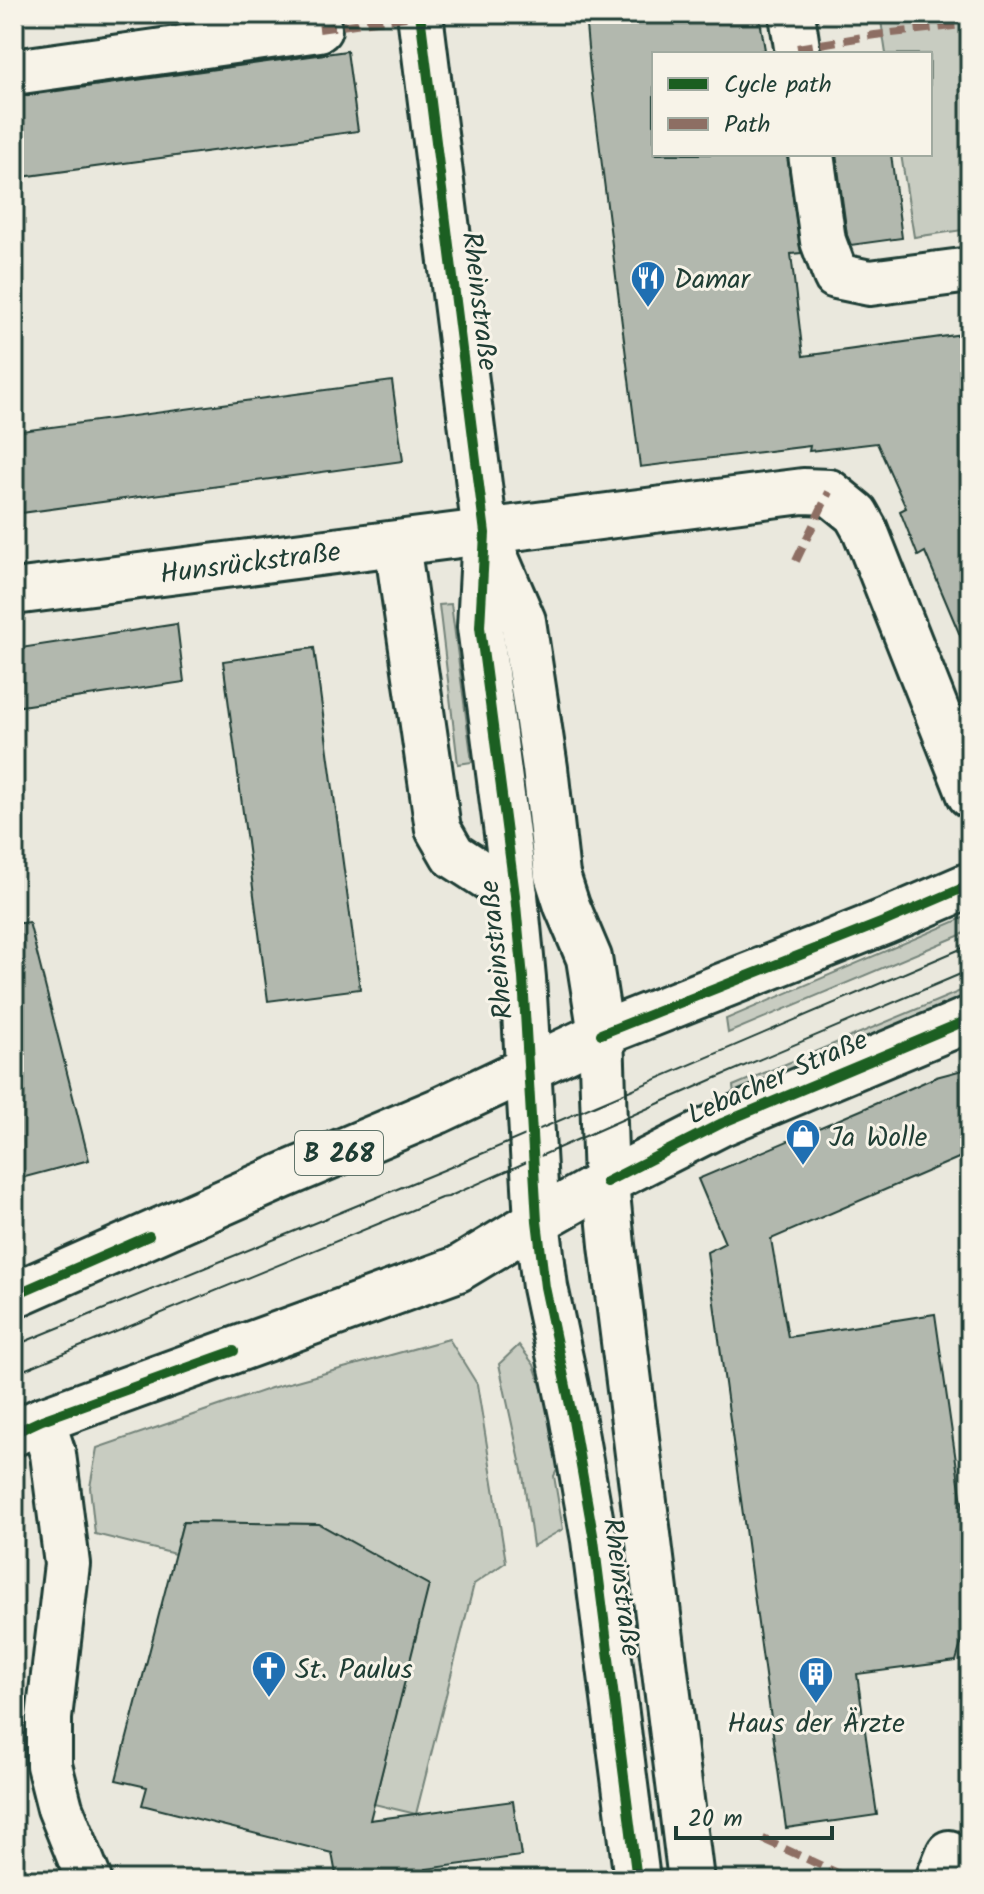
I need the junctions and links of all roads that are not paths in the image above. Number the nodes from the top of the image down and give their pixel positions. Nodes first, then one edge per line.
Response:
1 (420, 14) edge
2 (792, 14) edge
3 (319, 29) dead end
4 (798, 52) edge
5 (14, 72) edge
6 (811, 156) edge
7 (970, 270) edge
8 (485, 533) junction
9 (397, 544) junction
10 (14, 592) edge
11 (970, 795) edge
12 (970, 885) edge
13 (515, 895) junction
14 (970, 1019) edge
15 (601, 1034) junction
16 (529, 1069) junction
17 (606, 1182) junction
18 (537, 1221) junction
19 (14, 1295) edge
20 (28, 1426) edge
21 (89, 1880) edge
22 (637, 1880) edge
23 (691, 1880) edge

1 - 8 street, Rheinstraße
2 - 4 street
3 - 5 street
6 - 7 street
8 - 9 street, Hunsrückstraße
8 - 11 street
8 - 13 street, Rheinstraße
8 - 15 street, Rheinstraße
9 - 10 street, Hunsrückstraße
9 - 13 street
12 - 15 street, B 268
13 - 16 street, Rheinstraße
14 - 17 street, Lebacher Straße
15 - 16 street, B 268
15 - 17 street, Rheinstraße
16 - 18 street, Rheinstraße
16 - 19 street, B 268
17 - 18 street, Lebacher Straße
17 - 23 street, Rheinstraße
18 - 20 street, Lebacher Straße
18 - 22 street, Rheinstraße
20 - 21 street

